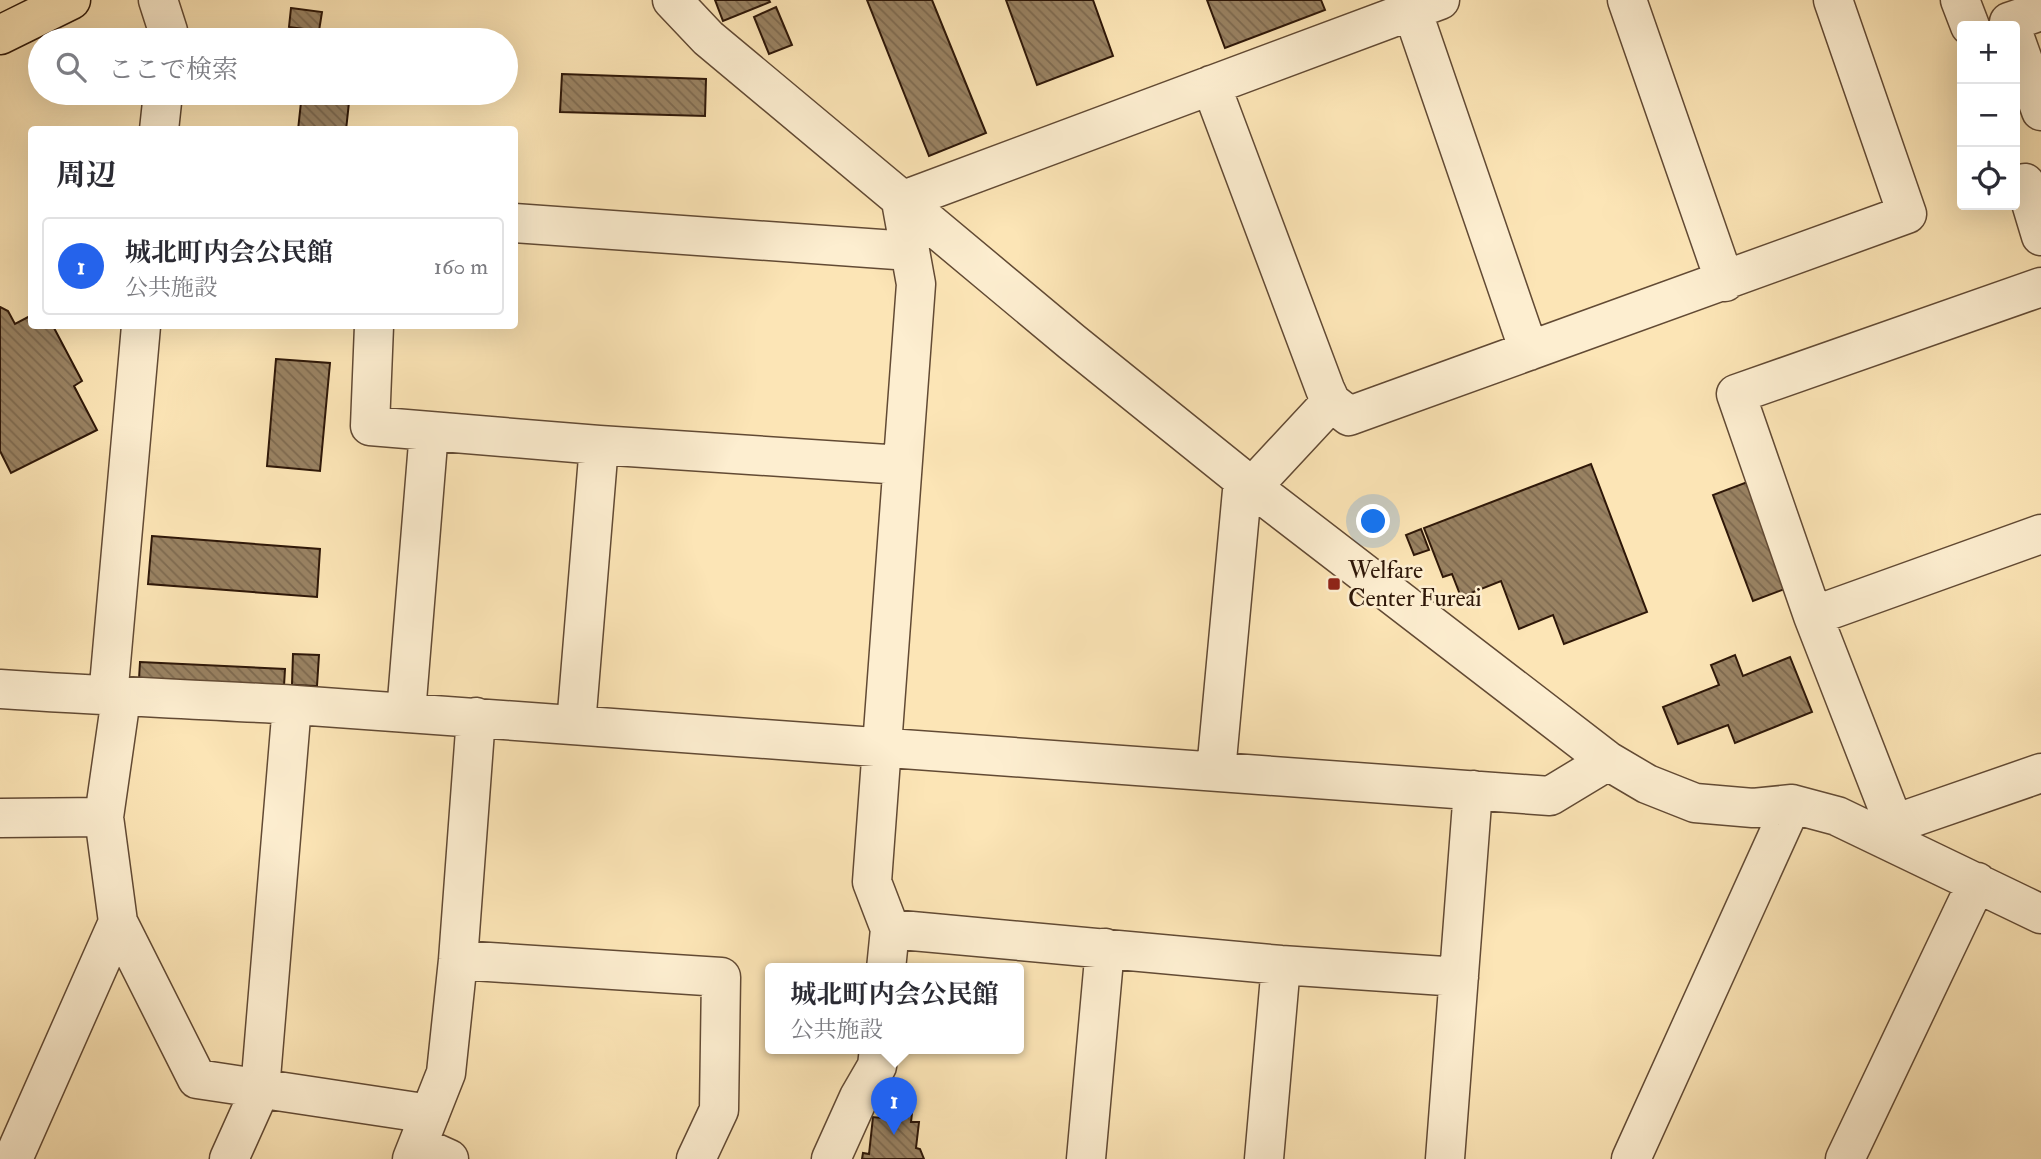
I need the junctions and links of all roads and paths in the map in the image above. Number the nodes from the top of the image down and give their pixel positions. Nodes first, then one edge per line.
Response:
1 (71, 0) edge
2 (158, 0) edge
3 (672, 0) edge
4 (1627, 0) edge
5 (1833, 0) edge
6 (1960, 0) edge
7 (1426, 5) edge
8 (2016, 19) edge
9 (1967, 21) edge
10 (167, 28) edge
11 (0, 36) edge
12 (1211, 85) junction
13 (162, 105) edge
14 (2041, 111) edge
15 (159, 126) edge
16 (2027, 172) edge
17 (901, 201) junction
18 (518, 223) edge
19 (2041, 236) edge
20 (910, 251) junction
21 (1725, 282) junction
22 (2041, 287) edge
23 (142, 329) edge
24 (374, 329) edge
25 (1529, 351) junction
26 (1331, 402) junction
27 (429, 431) junction
28 (599, 445) junction
29 (902, 465) junction
30 (1247, 484) junction
31 (2041, 534) edge
32 (1813, 616) junction
33 (0, 689) edge
34 (114, 697) junction
35 (292, 705) junction
36 (406, 713) junction
37 (475, 718) junction
38 (576, 725) junction
39 (882, 745) junction
40 (1608, 761) junction
41 (1216, 771) junction
42 (2041, 774) edge
43 (1473, 790) junction
44 (1792, 804) junction
45 (104, 817) junction
46 (0, 818) edge
47 (1891, 831) junction
48 (1977, 882) junction
49 (2041, 914) edge
50 (118, 922) junction
51 (890, 929) junction
52 (1105, 948) junction
53 (458, 960) junction
54 (887, 963) edge
55 (1281, 965) junction
56 (1459, 977) junction
57 (878, 1054) edge
58 (260, 1090) junction
59 (427, 1144) edge
60 (13, 1159) edge
61 (229, 1159) edge
62 (696, 1159) edge
63 (831, 1159) edge
64 (1086, 1159) edge
65 (1264, 1159) edge
66 (1446, 1159) edge
67 (1631, 1159) edge
68 (1845, 1159) edge

1 - 11 main road
2 - 10 street
3 - 17 street
4 - 21 street
5 - 21 street
6 - 9 street
7 - 12 street
7 - 25 street
8 - 14 street
12 - 17 street
12 - 26 street
13 - 15 street
16 - 19 street
17 - 20 street
17 - 30 street
18 - 20 street
20 - 29 street
21 - 25 street
22 - 32 street
23 - 34 street
24 - 27 street
25 - 26 street
26 - 30 street
27 - 28 street
27 - 36 street
28 - 29 street
28 - 38 street
29 - 39 street
30 - 40 street
30 - 41 street
31 - 32 street
32 - 47 street
33 - 34 street
34 - 35 street
34 - 45 street
35 - 36 street
35 - 58 street
36 - 37 street
37 - 38 street
37 - 53 street
38 - 39 street
39 - 41 street
39 - 51 street
40 - 43 street
40 - 44 street
41 - 43 street
42 - 47 street
43 - 56 street
44 - 47 street
44 - 67 street
45 - 46 street
45 - 50 street
47 - 48 street
48 - 49 street
48 - 68 street
50 - 58 street
50 - 60 street
51 - 52 street
51 - 54 street
52 - 55 street
52 - 64 street
53 - 59 street
53 - 62 street
55 - 56 street
55 - 65 street
56 - 66 street
57 - 63 street
58 - 59 street
58 - 61 street

